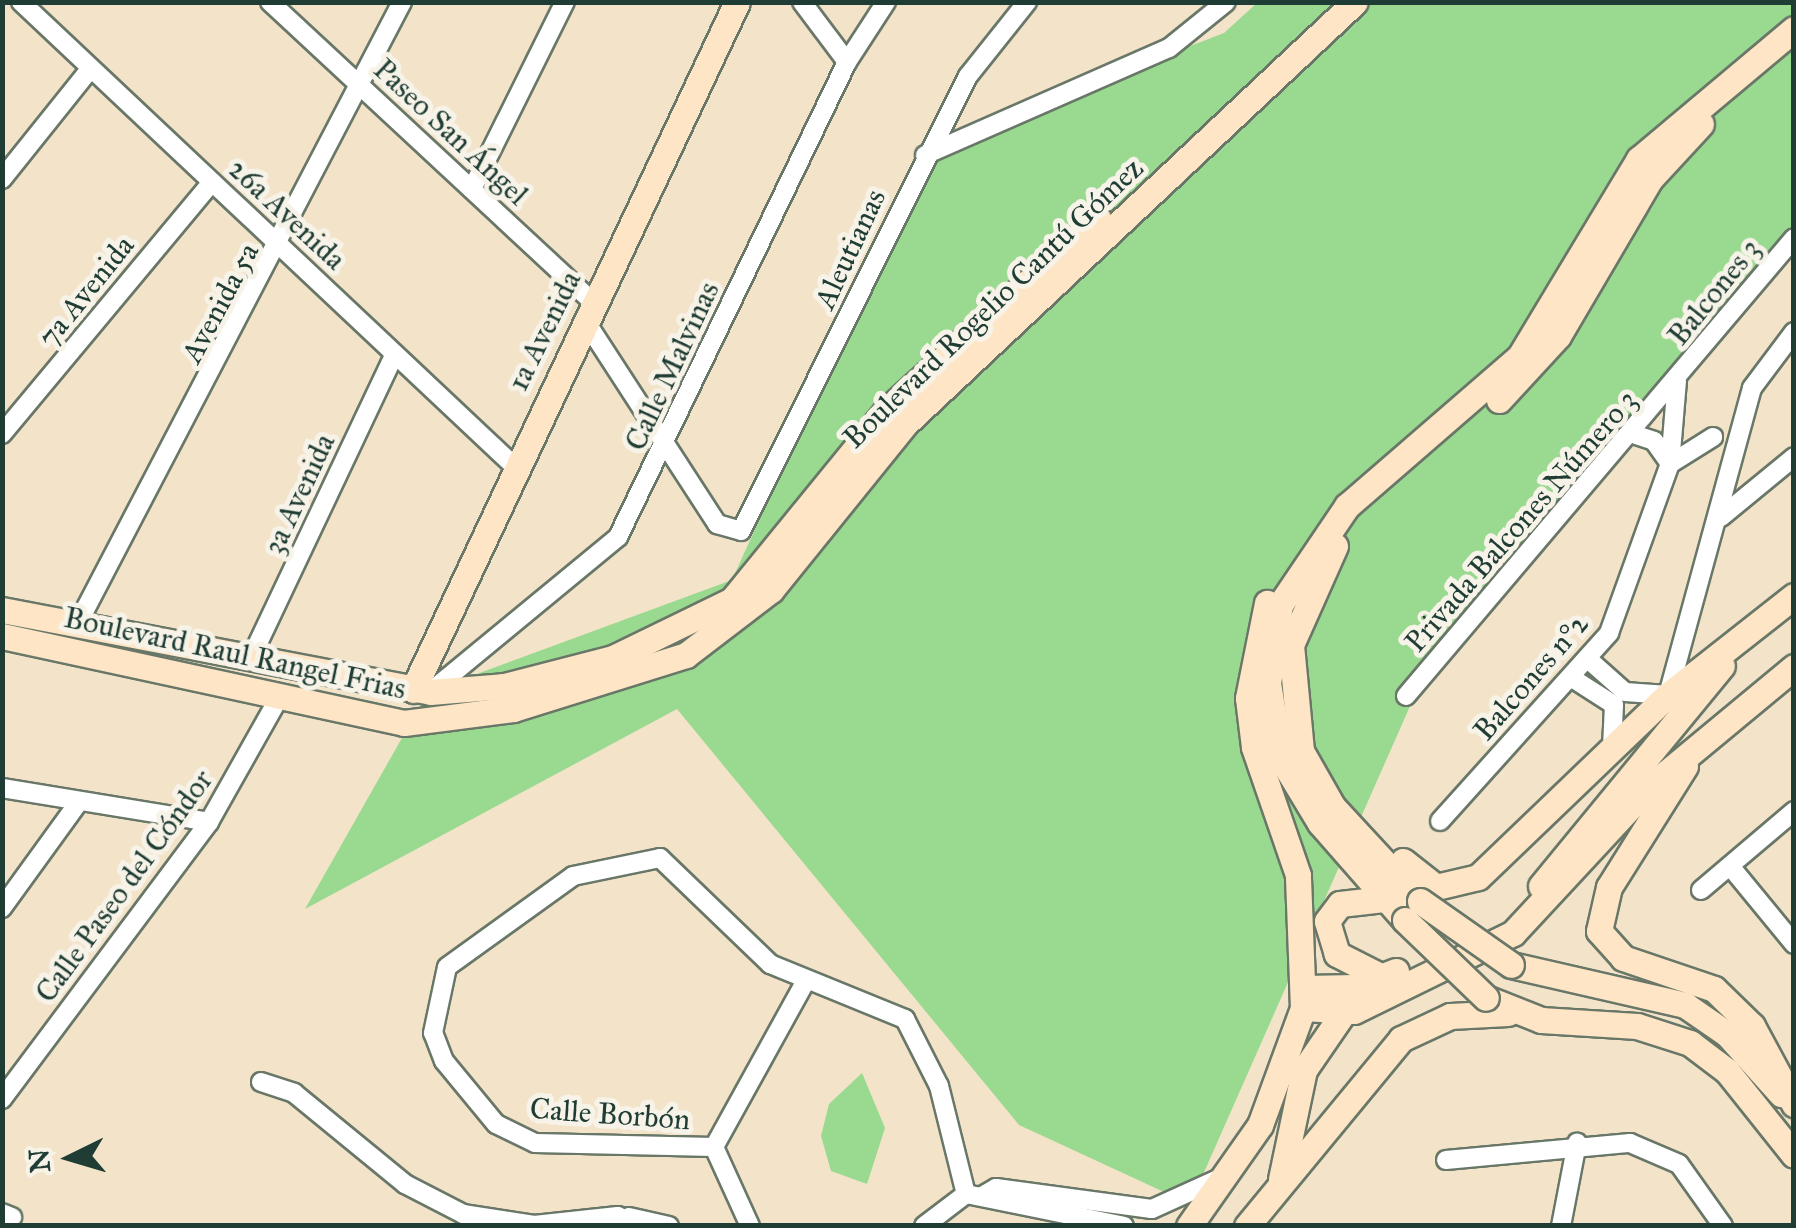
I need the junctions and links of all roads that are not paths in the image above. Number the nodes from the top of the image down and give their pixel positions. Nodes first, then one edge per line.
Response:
1 (21, 2) edge
2 (270, 2) edge
3 (402, 2) edge
4 (565, 2) edge
5 (737, 2) edge
6 (802, 2) edge
7 (886, 2) edge
8 (1027, 2) edge
9 (1226, 2) edge
10 (1334, 2) edge
11 (1355, 2) edge
12 (1794, 29) edge
13 (1794, 52) edge
14 (847, 62) junction
15 (91, 68) junction
16 (362, 86) junction
17 (925, 155) junction
18 (2, 179) edge
19 (212, 182) junction
20 (472, 189) junction
21 (1794, 238) edge
22 (281, 246) junction
23 (590, 313) junction
24 (1794, 332) edge
25 (395, 354) junction
26 (1677, 380) junction
27 (2, 434) edge
28 (1636, 435) junction
29 (1714, 438) dead end
30 (665, 446) junction
31 (1794, 458) edge
32 (1670, 464) junction
33 (514, 466) junction
34 (1347, 506) junction
35 (1721, 517) junction
36 (741, 530) joint
37 (1790, 602) edge
38 (2, 610) edge
39 (77, 625) junction
40 (2, 636) edge
41 (2, 652) edge
42 (84, 656) junction
43 (251, 658) junction
44 (1716, 659) junction
45 (1590, 660) junction
46 (1794, 667) edge
47 (1572, 678) junction
48 (422, 691) junction
49 (1668, 695) junction
50 (1406, 696) dead end
51 (508, 697) junction
52 (279, 698) junction
53 (1620, 699) junction
54 (1612, 749) junction
55 (1689, 756) junction
56 (1318, 785) junction
57 (2, 788) edge
58 (78, 803) junction
59 (1794, 810) edge
60 (1440, 821) dead end
61 (209, 822) junction
62 (1730, 866) junction
63 (1701, 890) dead end
64 (1384, 899) junction
65 (2, 908) edge
66 (1412, 911) junction
67 (1794, 944) edge
68 (1382, 977) junction
69 (806, 980) junction
70 (1304, 998) junction
71 (1512, 1013) junction
72 (1341, 1016) junction
73 (261, 1082) dead end
74 (2, 1099) edge
75 (1794, 1107) edge
76 (1260, 1125) junction
77 (1577, 1143) junction
78 (714, 1147) junction
79 (1288, 1154) junction
80 (1794, 1155) edge
81 (1446, 1160) dead end
82 (1231, 1171) junction
83 (1277, 1193) junction
84 (974, 1195) junction
85 (633, 1221) edge
86 (534, 1225) edge
87 (669, 1226) edge
88 (750, 1226) edge
89 (924, 1226) edge
90 (1124, 1226) edge
91 (1189, 1226) edge
92 (1247, 1226) edge
93 (1561, 1226) edge
94 (1723, 1226) edge

1 - 15 street, 26a Avenida
2 - 16 street, Paseo San Ángel
3 - 16 street, Avenida 5a
4 - 20 street
5 - 23 main road, 1a Avenida
6 - 14 street
7 - 14 street, Calle Malvinas
8 - 17 street, Aleutianas
9 - 17 street
10 - 51 main road, Boulevard Rogelio Cantú Gómez
11 - 51 main road, Boulevard Rogelio Cantú Gómez
12 - 34 main road
13 - 56 main road
14 - 30 street, Calle Malvinas
15 - 18 street
15 - 19 street, 26a Avenida
16 - 20 street, Paseo San Ángel
16 - 22 street, Avenida 5a
17 - 36 street, Aleutianas
19 - 22 street, 26a Avenida
19 - 27 street, 7a Avenida
20 - 23 street, Paseo San Ángel
21 - 26 street, Balcones 3
22 - 25 street, 26a Avenida
22 - 39 street, Avenida 5a
23 - 30 street, Paseo San Ángel
23 - 33 main road, 1a Avenida
24 - 35 street
25 - 33 street, 26a Avenida
25 - 43 street, 3a Avenida
26 - 28 street, Privada Balcones Número 3
26 - 32 street, Balcones n°2
28 - 32 street
28 - 50 street, Privada Balcones Número 3
29 - 32 street
30 - 36 street, Paseo San Ángel
30 - 48 street, Calle Malvinas
31 - 35 street
32 - 45 street, Balcones n°2
33 - 48 main road, 1a Avenida
34 - 64 main road
34 - 70 main road
35 - 49 street
37 - 44 main road
38 - 39 main road
39 - 43 main road
40 - 42 main road, Boulevard Raul Rangel Frias
41 - 42 main road
42 - 52 main road, Boulevard Raul Rangel Frias
43 - 48 main road
44 - 49 main road
44 - 68 main road
45 - 47 street, Balcones n°2
45 - 53 street
46 - 55 main road
47 - 53 street
47 - 60 street, Balcones n°2
48 - 51 main road
49 - 53 street
49 - 54 main road
51 - 52 main road, Boulevard Raul Rangel Frias
52 - 61 street, Calle Paseo del Cóndor
53 - 54 street
54 - 56 main road
55 - 72 main road
55 - 75 main road
56 - 66 main road
57 - 58 street
58 - 61 street
58 - 65 street
59 - 62 street
61 - 74 street, Calle Paseo del Cóndor
62 - 63 street
62 - 67 street
64 - 66 main road
64 - 68 main road
66 - 71 main road, bridge
66 - 75 main road, bridge
68 - 70 main road
69 - 78 street
69 - 78 street, Calle Borbón
69 - 84 street, Calle Borbón
70 - 72 main road
70 - 76 main road
71 - 80 main road
71 - 83 main road
72 - 79 main road
73 - 86 street
76 - 79 main road
76 - 82 main road
77 - 81 street
77 - 93 street
77 - 94 street
78 - 88 street, Calle Borbón
79 - 83 main road
82 - 84 street
82 - 91 main road
83 - 92 main road
84 - 89 street
84 - 90 street
85 - 86 street
85 - 87 street

